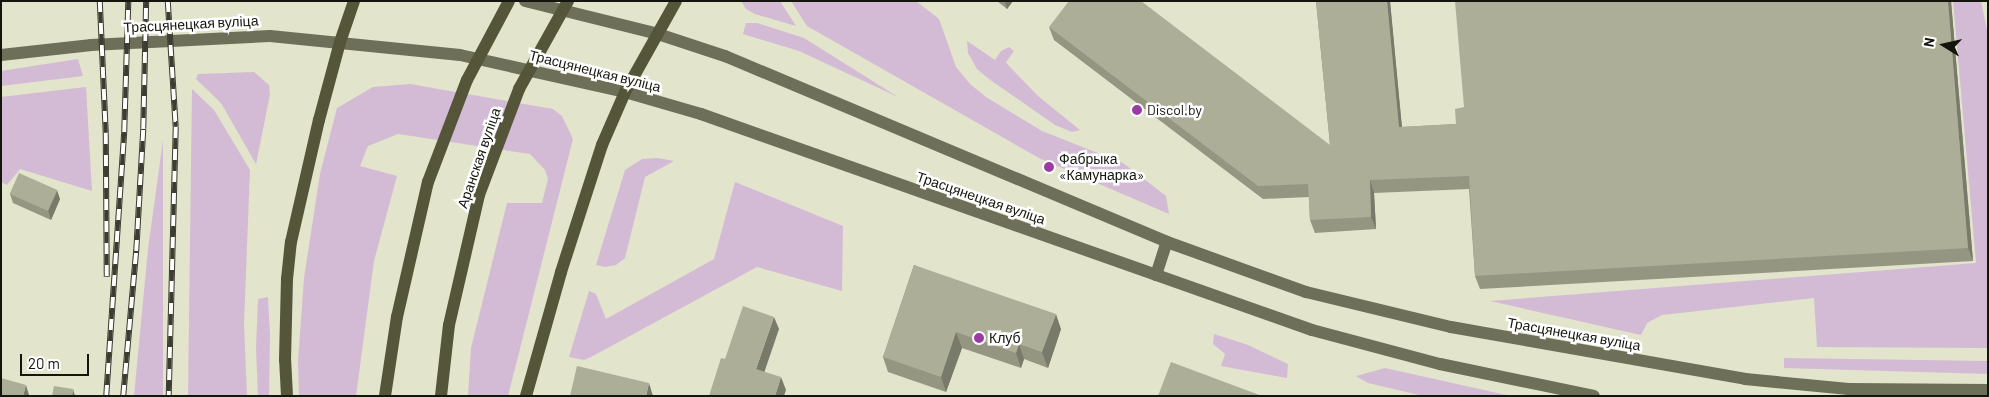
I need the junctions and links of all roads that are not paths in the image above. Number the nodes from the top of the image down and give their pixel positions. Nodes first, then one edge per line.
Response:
1 (354, 1) edge
2 (509, 1) edge
3 (525, 1) edge
4 (568, 1) edge
5 (676, 1) edge
6 (658, 34) junction
7 (340, 42) junction
8 (1, 55) edge
9 (625, 92) junction
10 (1167, 242) junction
11 (1156, 275) junction
12 (1988, 390) edge
13 (287, 396) edge
14 (385, 396) edge
15 (441, 396) edge
16 (526, 396) edge
17 (1594, 396) edge

1 - 7 main road
2 - 14 main road, bridge
3 - 6 main road, Трасцянецкая вуліца
4 - 15 main road, Аранская вуліца, bridge
5 - 6 main road
6 - 9 main road
6 - 10 main road, Трасцянецкая вуліца
7 - 8 main road, Трасцянецкая вуліца
7 - 9 main road, Трасцянецкая вуліца
7 - 13 main road
9 - 11 main road, Трасцянецкая вуліца
9 - 16 main road
10 - 11 main road
10 - 12 main road, Трасцянецкая вуліца
11 - 17 main road, Трасцянецкая вуліца

